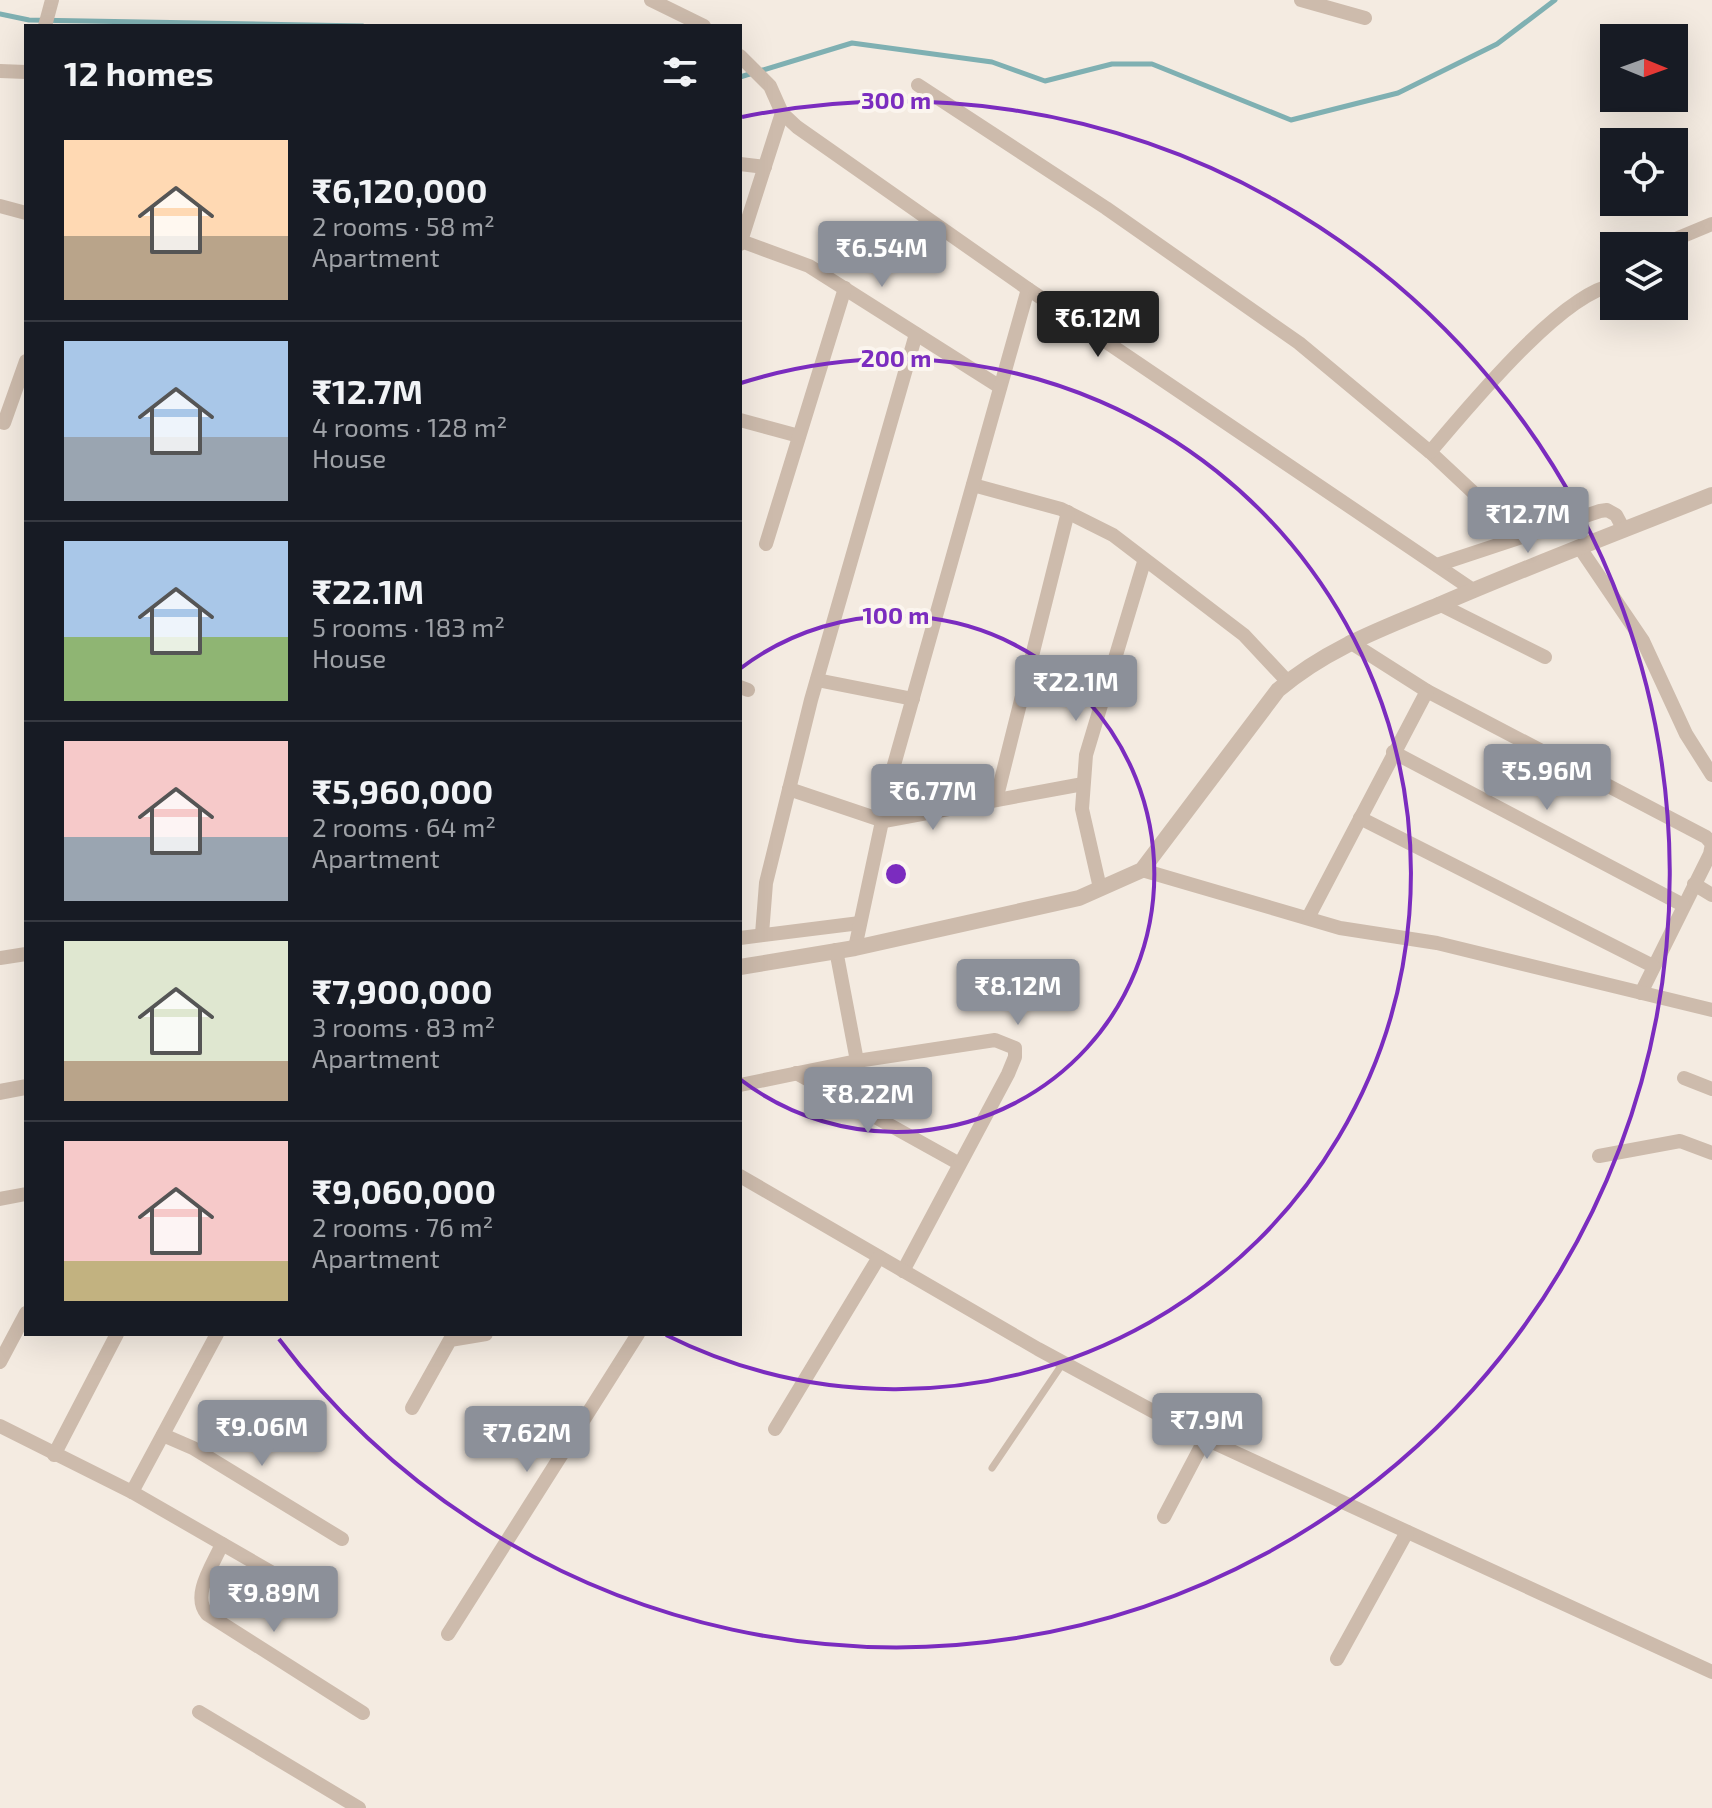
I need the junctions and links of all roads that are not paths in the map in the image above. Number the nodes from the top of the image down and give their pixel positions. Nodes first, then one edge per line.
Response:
1 (651, 0) edge
2 (1301, 0) edge
3 (51, 4) edge
4 (1365, 18) dead end
5 (46, 24) edge
6 (700, 24) edge
7 (742, 58) edge
8 (0, 71) edge
9 (24, 72) edge
10 (918, 85) dead end
11 (782, 113) junction
12 (742, 164) edge
13 (765, 167) junction
14 (0, 206) edge
15 (24, 212) edge
16 (1712, 224) edge
17 (1688, 234) edge
18 (742, 235) edge
19 (845, 288) junction
20 (1600, 288) edge
21 (1028, 289) junction
22 (916, 334) junction
23 (24, 367) edge
24 (1000, 387) junction
25 (742, 421) edge
26 (4, 423) dead end
27 (799, 436) junction
28 (1430, 452) junction
29 (973, 485) junction
30 (1712, 495) edge
31 (1068, 512) junction
32 (1624, 530) junction
33 (1521, 537) junction
34 (766, 544) dead end
35 (1580, 548) junction
36 (1144, 562) junction
37 (1437, 565) junction
38 (1473, 590) junction
39 (1439, 604) junction
40 (1350, 642) junction
41 (1545, 657) dead end
42 (817, 680) junction
43 (1288, 682) junction
44 (1427, 691) junction
45 (913, 699) junction
46 (1393, 752) junction
47 (1712, 775) edge
48 (1083, 784) junction
49 (789, 789) junction
50 (996, 800) junction
51 (1360, 818) junction
52 (884, 821) junction
53 (1142, 870) junction
54 (1694, 884) junction
55 (1100, 888) junction
56 (1712, 895) edge
57 (1683, 905) junction
58 (1309, 916) junction
59 (860, 923) junction
60 (762, 934) junction
61 (742, 938) edge
62 (855, 948) junction
63 (836, 950) junction
64 (24, 954) edge
65 (0, 958) edge
66 (1653, 966) junction
67 (742, 967) edge
68 (1641, 993) junction
69 (1712, 1010) edge
70 (857, 1061) junction
71 (796, 1073) junction
72 (1684, 1078) dead end
73 (742, 1085) edge
74 (24, 1087) edge
75 (1712, 1089) edge
76 (0, 1092) edge
77 (1712, 1153) edge
78 (1599, 1156) dead end
79 (958, 1163) junction
80 (742, 1177) edge
81 (24, 1194) edge
82 (0, 1199) edge
83 (879, 1257) junction
84 (903, 1271) junction
85 (24, 1317) edge
86 (116, 1336) edge
87 (216, 1336) edge
88 (474, 1336) edge
89 (637, 1336) edge
90 (0, 1362) edge
91 (1063, 1363) junction
92 (412, 1408) dead end
93 (0, 1426) edge
94 (775, 1429) dead end
95 (163, 1435) junction
96 (1205, 1439) junction
97 (54, 1455) junction
98 (992, 1468) dead end
99 (132, 1492) junction
100 (1164, 1517) dead end
101 (1407, 1532) junction
102 (342, 1539) dead end
103 (222, 1544) junction
104 (304, 1591) dead end
105 (448, 1634) dead end
106 (1337, 1659) dead end
107 (1712, 1672) edge
108 (199, 1712) dead end
109 (363, 1713) dead end
110 (359, 1808) edge

1 - 6 street
2 - 4 street
3 - 5 street
7 - 11 street
8 - 9 street
10 - 28 street
11 - 13 street
11 - 21 street
12 - 13 street
13 - 18 street
14 - 15 street
16 - 17 street
18 - 19 street
19 - 22 street
19 - 27 street
20 - 28 street
21 - 24 street
21 - 37 street
22 - 24 street
22 - 42 street
23 - 26 street
24 - 29 street
25 - 27 street
27 - 34 street
28 - 33 street
29 - 31 street
29 - 45 street
30 - 32 street
31 - 36 street
31 - 50 street
32 - 33 street
32 - 35 street
33 - 37 street
35 - 38 street
35 - 47 street
36 - 43 street
36 - 48 street
37 - 38 street
38 - 39 street
39 - 40 street
39 - 41 street
40 - 43 street
40 - 44 street
42 - 45 street
42 - 49 street
43 - 53 street
44 - 46 street
44 - 54 street
45 - 52 street
46 - 51 street
46 - 57 street
48 - 50 street
48 - 55 street
49 - 52 street
49 - 60 street
50 - 52 street
51 - 58 street
51 - 66 street
52 - 59 street
53 - 55 street
53 - 58 street
54 - 56 street
54 - 57 street
55 - 62 street
57 - 66 street
58 - 68 street
59 - 60 street
59 - 62 street
60 - 61 street
62 - 63 street
63 - 67 street
63 - 70 street
64 - 65 street
66 - 68 street
68 - 69 street
70 - 71 street
70 - 79 street
71 - 73 street
71 - 79 street
72 - 75 street
74 - 76 street
77 - 78 street
79 - 84 street
80 - 83 street
81 - 82 street
83 - 84 street
83 - 94 street
84 - 91 street
85 - 90 street
86 - 97 street
87 - 95 street
88 - 92 street
89 - 105 street
91 - 96 street
91 - 98 lane
93 - 97 street
95 - 99 street
95 - 102 street
96 - 100 street
96 - 101 street
97 - 99 street
99 - 103 street
101 - 106 street
101 - 107 street
103 - 104 street
103 - 109 street
108 - 110 street

